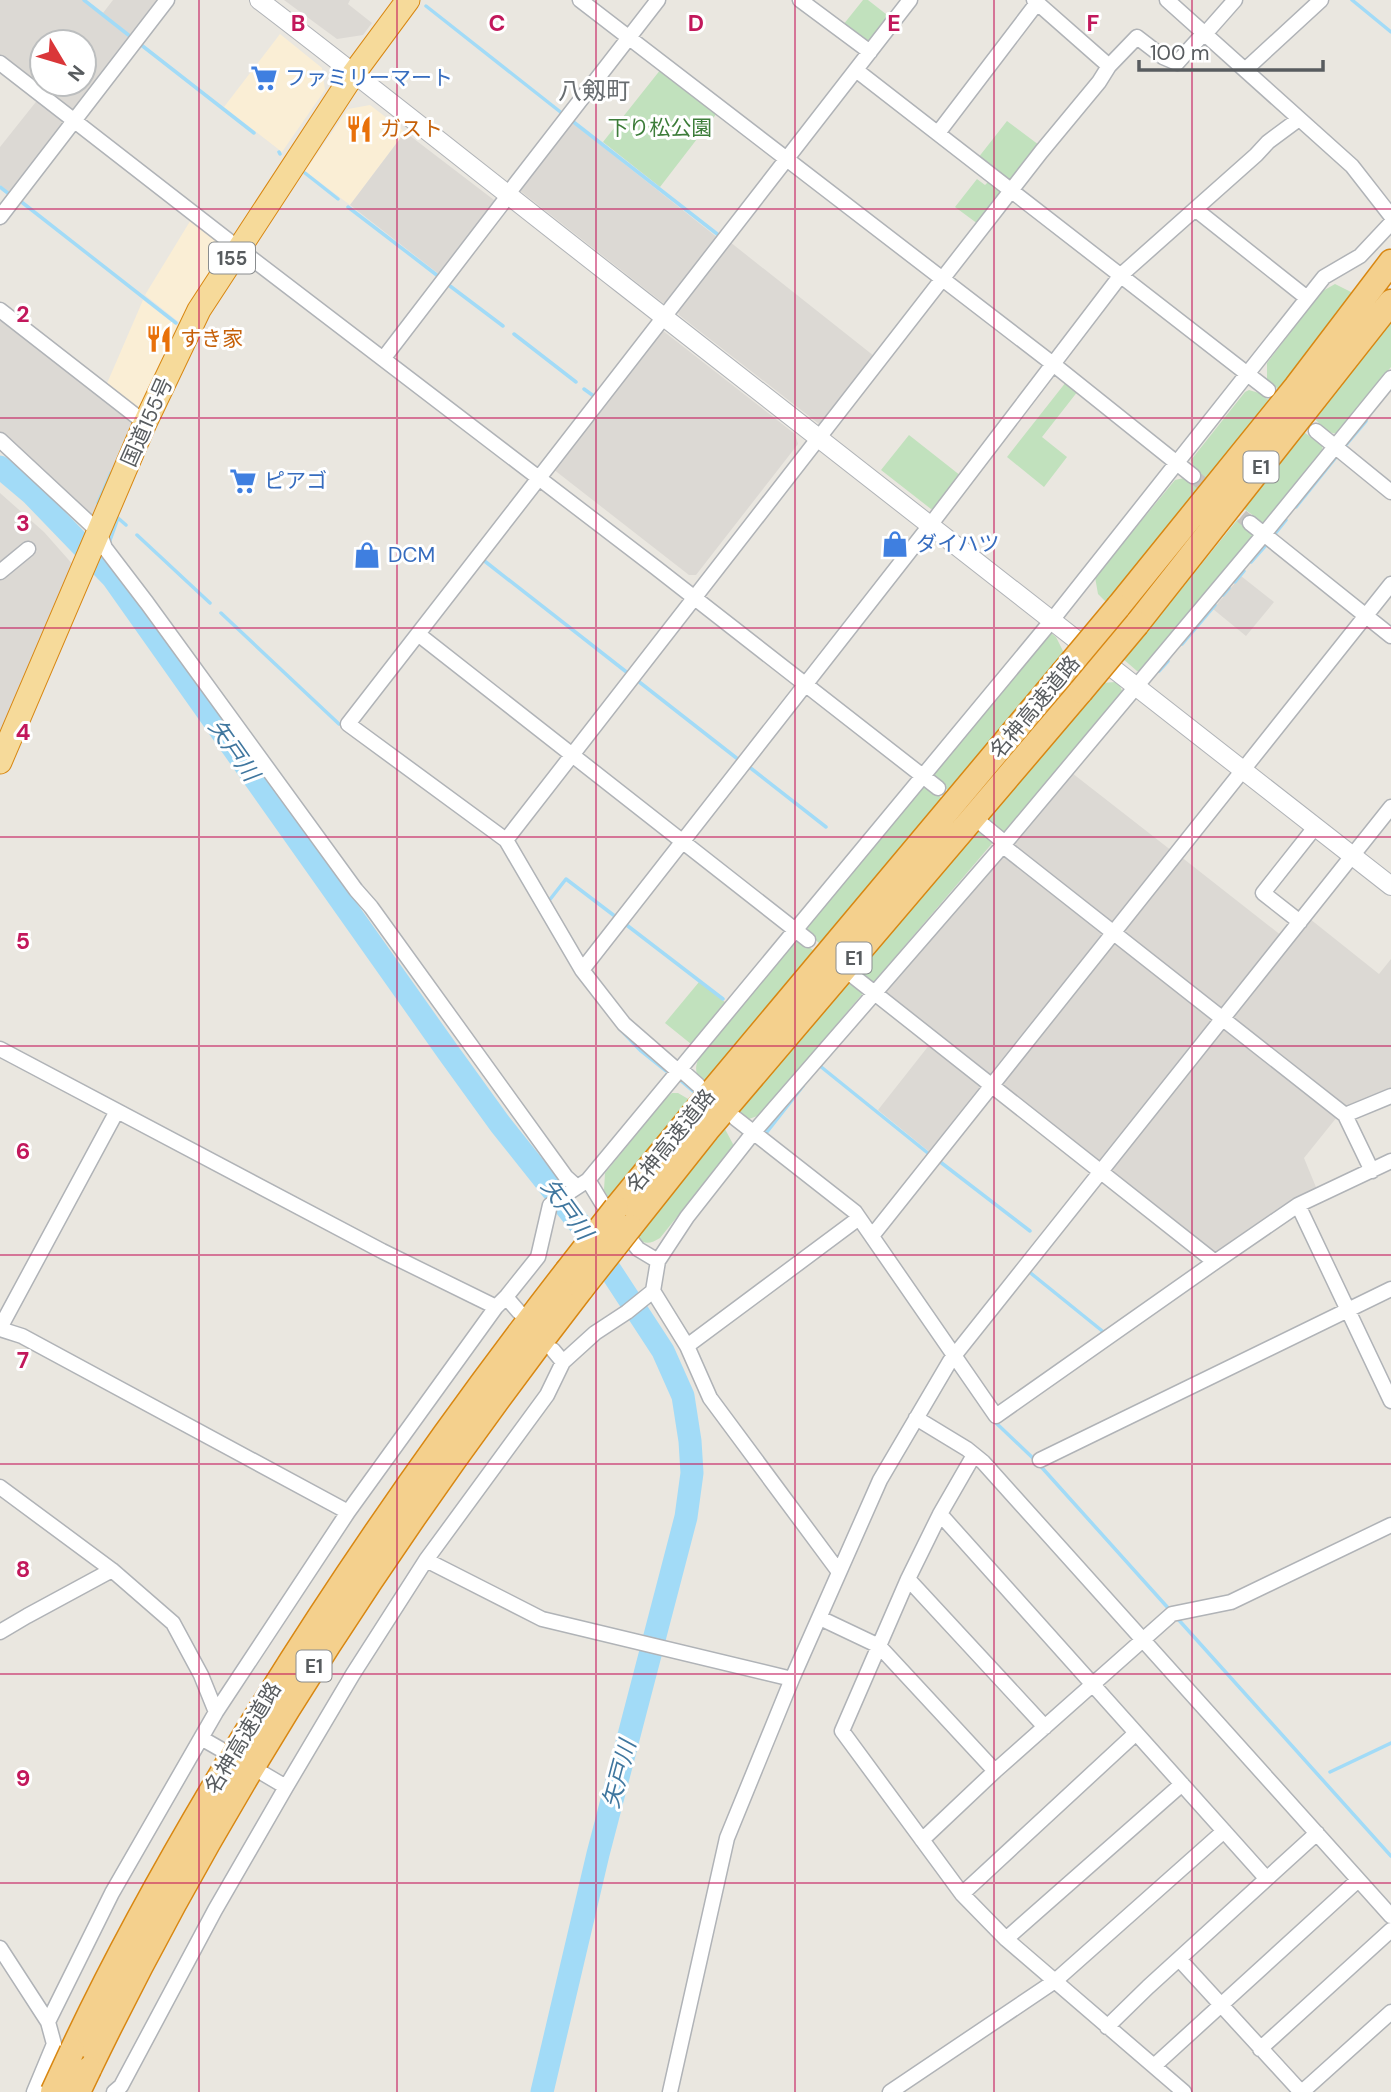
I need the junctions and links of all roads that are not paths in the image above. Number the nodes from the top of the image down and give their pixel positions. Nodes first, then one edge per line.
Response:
1 (167, 0) edge
2 (259, 0) edge
3 (408, 0) edge
4 (580, 0) edge
5 (658, 0) edge
6 (800, 0) edge
7 (910, 0) edge
8 (1167, 0) edge
9 (1235, 0) edge
10 (1321, 0) edge
11 (1035, 2) edge
12 (1205, 33) junction
13 (629, 38) junction
14 (870, 52) junction
15 (0, 63) edge
16 (1109, 66) junction
17 (1245, 69) junction
18 (856, 70) junction
19 (354, 73) junction
20 (1299, 119) junction
21 (74, 121) junction
22 (938, 133) junction
23 (787, 159) junction
24 (1011, 190) junction
25 (508, 195) junction
26 (1195, 209) junction
27 (1391, 216) edge
28 (0, 218) edge
29 (1391, 223) edge
30 (238, 248) junction
31 (1391, 262) edge
32 (1121, 275) junction
33 (943, 278) junction
34 (1307, 298) junction
35 (1380, 303) edge
36 (0, 310) edge
37 (664, 318) junction
38 (383, 359) junction
39 (1053, 364) junction
40 (1248, 373) junction
41 (1391, 378) edge
42 (1268, 390) dead end
43 (145, 423) junction
44 (1315, 431) dead end
45 (820, 438) junction
46 (0, 440) edge
47 (1335, 447) junction
48 (1178, 463) junction
49 (1193, 476) tunnel mouth
50 (539, 478) junction
51 (1391, 492) edge
52 (1250, 523) tunnel mouth
53 (931, 524) junction
54 (1264, 534) junction
55 (98, 536) junction
56 (28, 549) dead end
57 (0, 572) edge
58 (1391, 584) edge
59 (694, 599) junction
60 (1366, 616) junction
61 (1053, 619) junction
62 (418, 634) junction
63 (1391, 636) edge
64 (1137, 684) junction
65 (805, 685) junction
66 (573, 755) junction
67 (0, 762) edge
68 (1244, 769) junction
69 (923, 776) junction
70 (938, 788) dead end
71 (1391, 807) edge
72 (982, 824) dead end
73 (1315, 826) junction
74 (506, 840) junction
75 (683, 841) junction
76 (1003, 844) junction
77 (1353, 855) junction
78 (1391, 886) edge
79 (1300, 922) junction
80 (796, 930) junction
81 (1113, 933) junction
82 (808, 940) dead end
83 (582, 970) junction
84 (853, 976) dead end
85 (874, 993) junction
86 (1223, 1019) junction
87 (0, 1049) edge
88 (679, 1070) junction
89 (992, 1084) junction
90 (698, 1085) dead end
91 (1391, 1096) edge
92 (117, 1111) junction
93 (1345, 1115) junction
94 (735, 1118) dead end
95 (753, 1133) junction
96 (1391, 1161) edge
97 (1372, 1171) junction
98 (1101, 1172) junction
99 (579, 1185) junction
100 (1298, 1205) junction
101 (623, 1218) junction
102 (859, 1218) junction
103 (872, 1236) junction
104 (658, 1262) junction
105 (1215, 1262) junction
106 (575, 1280) junction
107 (1391, 1289) edge
108 (651, 1292) junction
109 (501, 1302) junction
110 (1347, 1310) junction
111 (519, 1311) dead end
112 (1, 1322) edge
113 (687, 1346) junction
114 (553, 1350) dead end
115 (954, 1355) junction
116 (564, 1362) junction
117 (1391, 1401) edge
118 (916, 1418) junction
119 (974, 1455) junction
120 (1040, 1460) dead end
121 (0, 1487) edge
122 (348, 1513) junction
123 (940, 1514) junction
124 (1391, 1525) edge
125 (426, 1560) junction
126 (111, 1570) junction
127 (839, 1572) junction
128 (908, 1579) junction
129 (820, 1618) junction
130 (0, 1632) edge
131 (1143, 1641) junction
132 (879, 1646) junction
133 (792, 1679) junction
134 (1093, 1685) junction
135 (216, 1712) junction
136 (1045, 1727) junction
137 (1136, 1733) junction
138 (201, 1738) junction
139 (222, 1750) dead end
140 (995, 1771) junction
141 (264, 1774) dead end
142 (1182, 1784) junction
143 (286, 1787) junction
144 (1224, 1831) junction
145 (1317, 1833) junction
146 (922, 1840) junction
147 (1266, 1878) junction
148 (1357, 1881) junction
149 (962, 1894) junction
150 (1391, 1916) edge
151 (1391, 1930) edge
152 (1006, 1939) junction
153 (0, 1948) edge
154 (1179, 1959) junction
155 (1055, 1981) junction
156 (1221, 2005) junction
157 (1391, 2012) edge
158 (47, 2022) junction
159 (1107, 2027) junction
160 (63, 2048) junction
161 (1260, 2049) junction
162 (1154, 2066) junction
163 (91, 2081) edge
164 (34, 2092) edge
165 (53, 2092) edge
166 (78, 2092) edge
167 (114, 2092) edge
168 (670, 2092) edge
169 (890, 2092) edge
170 (1184, 2092) edge
171 (1301, 2092) edge

1 - 21 street
2 - 19 street
3 - 19 highway, 国道155号 / 155
4 - 13 street
5 - 13 street
6 - 14 street
7 - 14 street
8 - 12 street
9 - 12 street
10 - 17 street
11 - 16 street
11 - 22 street
12 - 16 street
12 - 17 street
13 - 23 street
13 - 25 street
14 - 18 street
15 - 21 street
16 - 24 street
17 - 20 street
18 - 22 street
18 - 23 street
19 - 25 street
19 - 30 highway, 国道155号 / 155
20 - 26 street
20 - 27 street
21 - 28 street
21 - 30 street
22 - 24 street
23 - 33 street
23 - 37 street
24 - 32 street
24 - 33 street
25 - 37 street
25 - 38 street
26 - 32 street
26 - 34 street
29 - 34 street
30 - 38 street
30 - 43 highway, 国道155号 / 155
31 - 35 highway, 名神高速道路 / E1
32 - 39 street
32 - 40 street
33 - 39 street
33 - 45 street
34 - 40 street
35 - 101 highway, 名神高速道路 / E1, bridge
35 - 101 highway, 名神高速道路 / E1, bridge
36 - 43 street
37 - 45 street
37 - 50 street
38 - 50 street
39 - 48 street
39 - 53 street
40 - 42 street
40 - 48 street
41 - 47 street
43 - 55 highway, 国道155号 / 155
44 - 47 street
45 - 53 street
45 - 59 street
46 - 55 street
47 - 51 street
47 - 54 street
48 - 49 street
48 - 61 street
50 - 59 street
50 - 62 street
52 - 54 street
53 - 61 street
53 - 65 street
54 - 60 street
54 - 64 street
55 - 67 highway, 国道155号 / 155
55 - 99 street
56 - 57 street
58 - 60 street
59 - 65 street
59 - 66 street
60 - 63 street
60 - 68 street
61 - 64 street
61 - 69 street
62 - 66 street
62 - 74 street
64 - 68 street
64 - 76 street
65 - 69 street
65 - 75 street
66 - 74 street
66 - 75 street
68 - 73 street
68 - 81 street
69 - 70 street
69 - 80 street
71 - 77 street
72 - 76 street
73 - 77 street
73 - 79 street
74 - 83 street
75 - 80 street
75 - 83 street
76 - 81 street
76 - 85 street
77 - 78 street
77 - 79 street
79 - 86 street
80 - 82 street
80 - 88 street
81 - 86 street
81 - 89 street
83 - 88 street
84 - 85 street
85 - 89 street
85 - 95 street
86 - 93 street
86 - 98 street
87 - 92 street
88 - 90 street
88 - 99 street
89 - 98 street
89 - 103 street
91 - 93 street
92 - 109 street
92 - 112 street
93 - 97 street
94 - 95 street
95 - 102 street
95 - 104 street
96 - 97 street
97 - 100 street
98 - 105 street
98 - 115 street
99 - 104 street
99 - 109 street
100 - 105 street
100 - 110 street
101 - 106 highway, 名神高速道路 / E1, bridge
102 - 103 street
102 - 113 street
103 - 115 street
104 - 108 street
105 - 115 street
106 - 160 highway, 名神高速道路 / E1
106 - 163 highway, 名神高速道路 / E1
107 - 110 street
108 - 113 street
108 - 116 street
109 - 111 street
109 - 122 street
110 - 117 street
110 - 120 street
112 - 122 street
113 - 127 street
114 - 116 street
115 - 118 street
116 - 125 street
118 - 119 street
118 - 127 street
119 - 123 street
119 - 131 street
121 - 126 street
122 - 135 street
123 - 128 street
123 - 134 street
124 - 131 street
125 - 133 street
125 - 143 street
126 - 130 street
126 - 135 street
127 - 129 street
128 - 132 street
128 - 136 street
129 - 132 street
129 - 133 street
131 - 134 street
131 - 145 street
132 - 140 street
132 - 146 street
133 - 168 street
134 - 136 street
134 - 137 street
135 - 138 street
136 - 140 street
137 - 142 street
137 - 149 street
138 - 139 street
138 - 158 street
140 - 146 street
141 - 143 street
142 - 144 street
142 - 152 street
143 - 167 street
144 - 147 street
144 - 155 street
145 - 147 street
145 - 148 street
146 - 149 street
147 - 154 street
148 - 150 street
148 - 156 street
149 - 152 street
151 - 161 street
152 - 155 street
153 - 158 street
154 - 156 street
154 - 159 street
155 - 159 street
155 - 169 street
156 - 161 street
156 - 162 street
157 - 171 street
158 - 160 street
159 - 162 street
160 - 163 street
160 - 164 street
160 - 165 highway, 名神高速道路 / E1, bridge
161 - 171 street
162 - 170 street
163 - 166 highway, 名神高速道路 / E1, bridge

